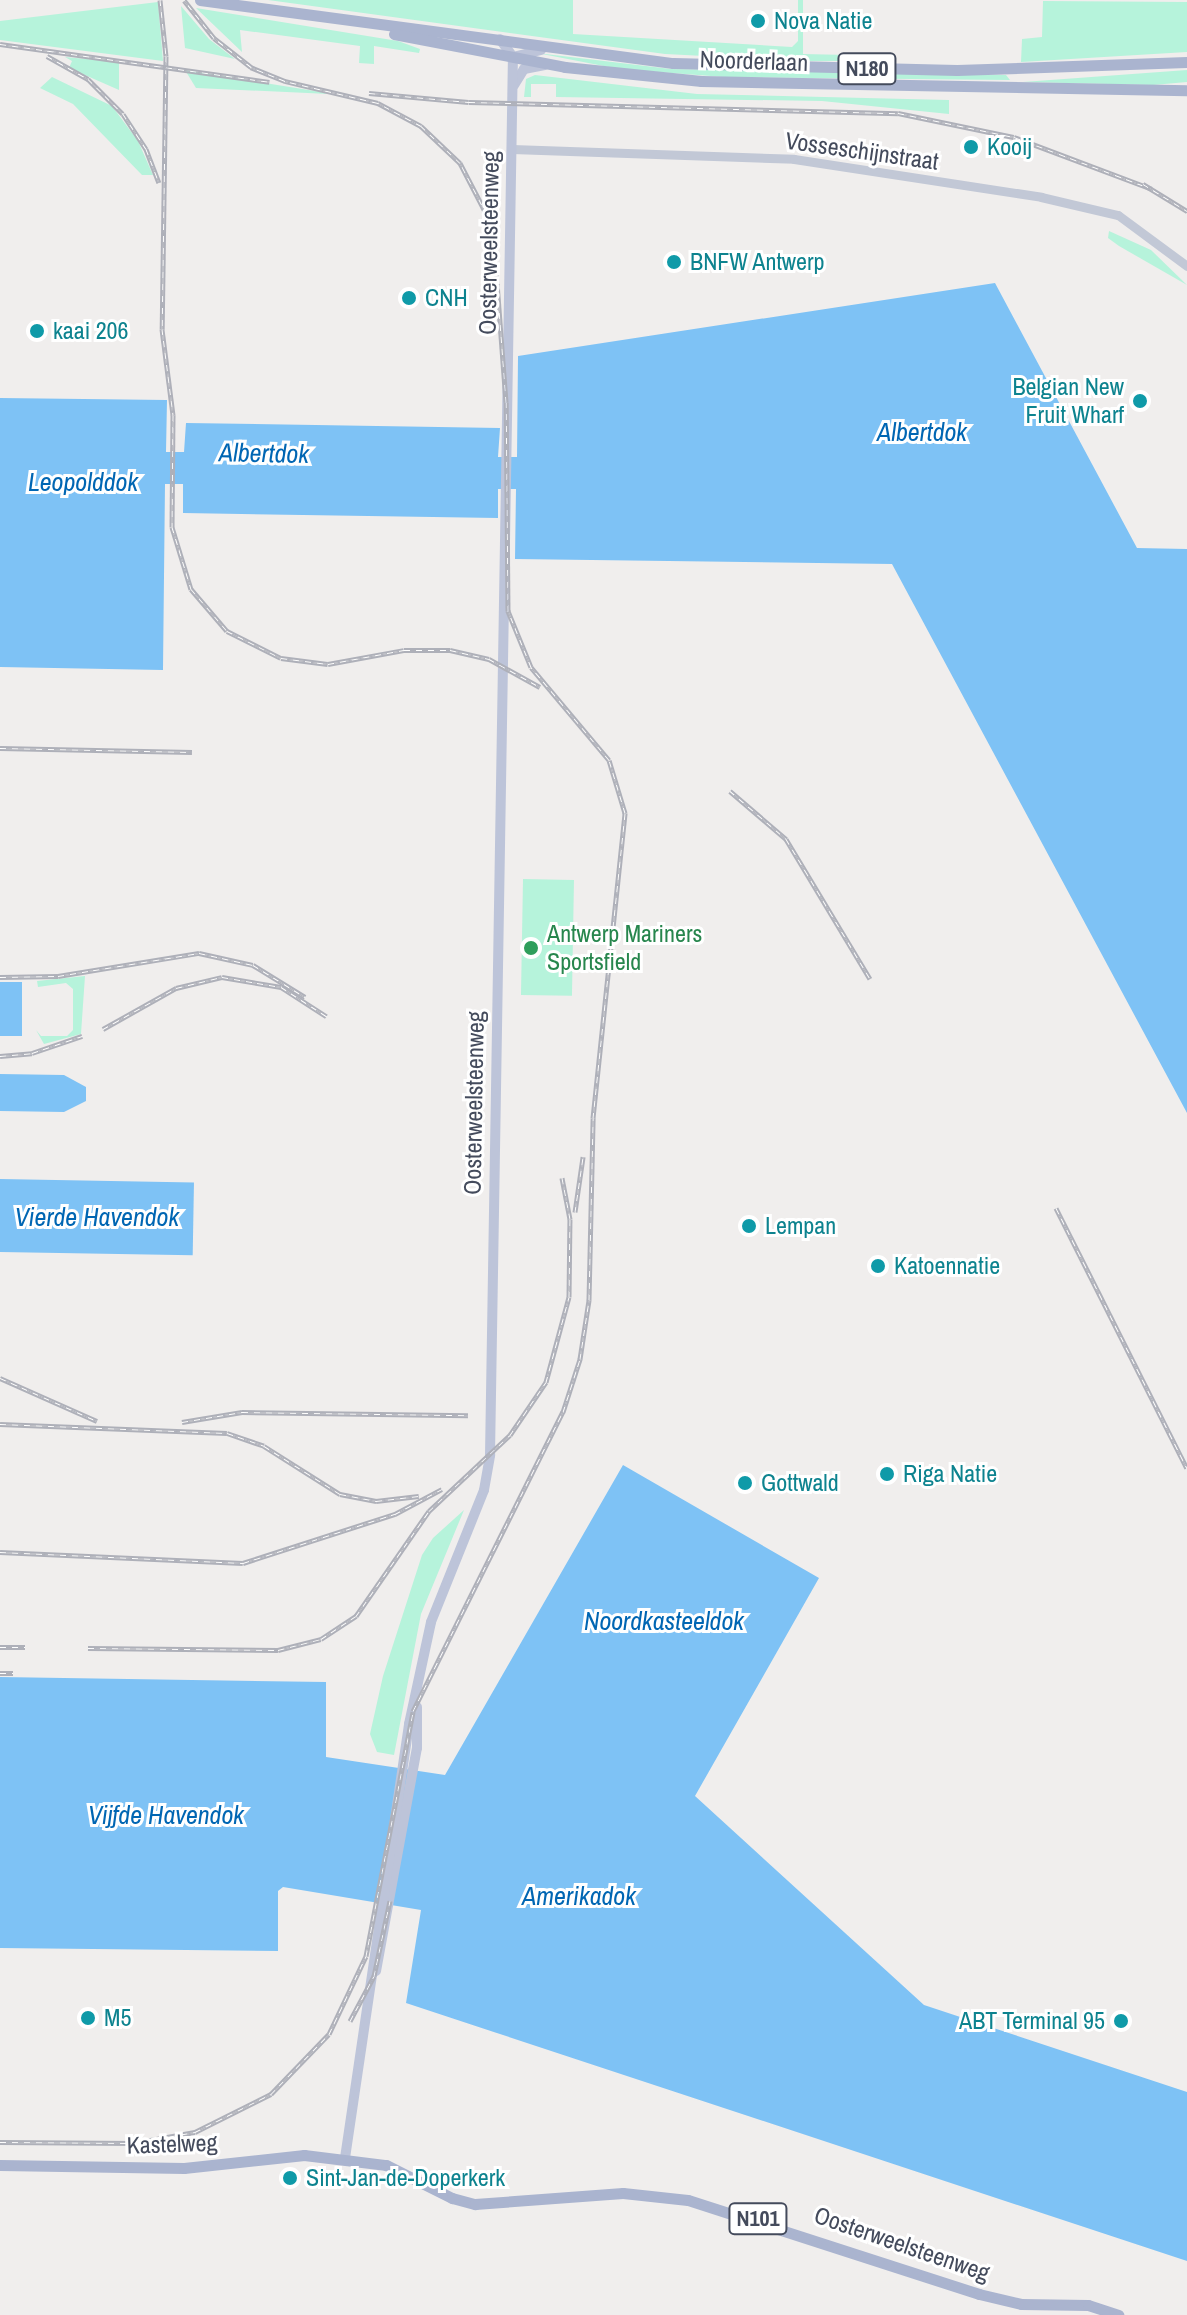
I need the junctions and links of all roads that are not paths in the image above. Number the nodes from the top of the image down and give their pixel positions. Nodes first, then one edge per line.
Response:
1 (202, 0) edge
2 (343, 22) junction
3 (498, 38) junction
4 (580, 53) junction
5 (513, 57) junction
6 (1187, 62) edge
7 (565, 67) junction
8 (1015, 70) junction
9 (513, 87) junction
10 (1015, 88) junction
11 (1187, 90) edge
12 (512, 149) junction
13 (1187, 266) edge
14 (345, 2158) junction
15 (0, 2165) edge
16 (1118, 2315) edge

1 - 2 main road, Noorderlaan / N180
2 - 3 main road, Noorderlaan / N180
2 - 5 main road, Noorderlaan / N180
3 - 4 main road, Noorderlaan / N180
3 - 5 main road
4 - 5 main road, Noorderlaan
4 - 8 main road, Noorderlaan / N180
5 - 7 main road, Noorderlaan / N180
5 - 9 main road, Oosterweelsteenweg
6 - 8 main road, Noorderlaan / N180
7 - 9 main road
7 - 10 main road, Noorderlaan / N180
8 - 10 main road
9 - 12 main road, Oosterweelsteenweg
10 - 11 main road, Noorderlaan / N180
12 - 13 street, Vosseschijnstraat
12 - 14 main road, Oosterweelsteenweg
14 - 15 main road, Kastelweg
14 - 16 main road, Oosterweelsteenweg / N101

